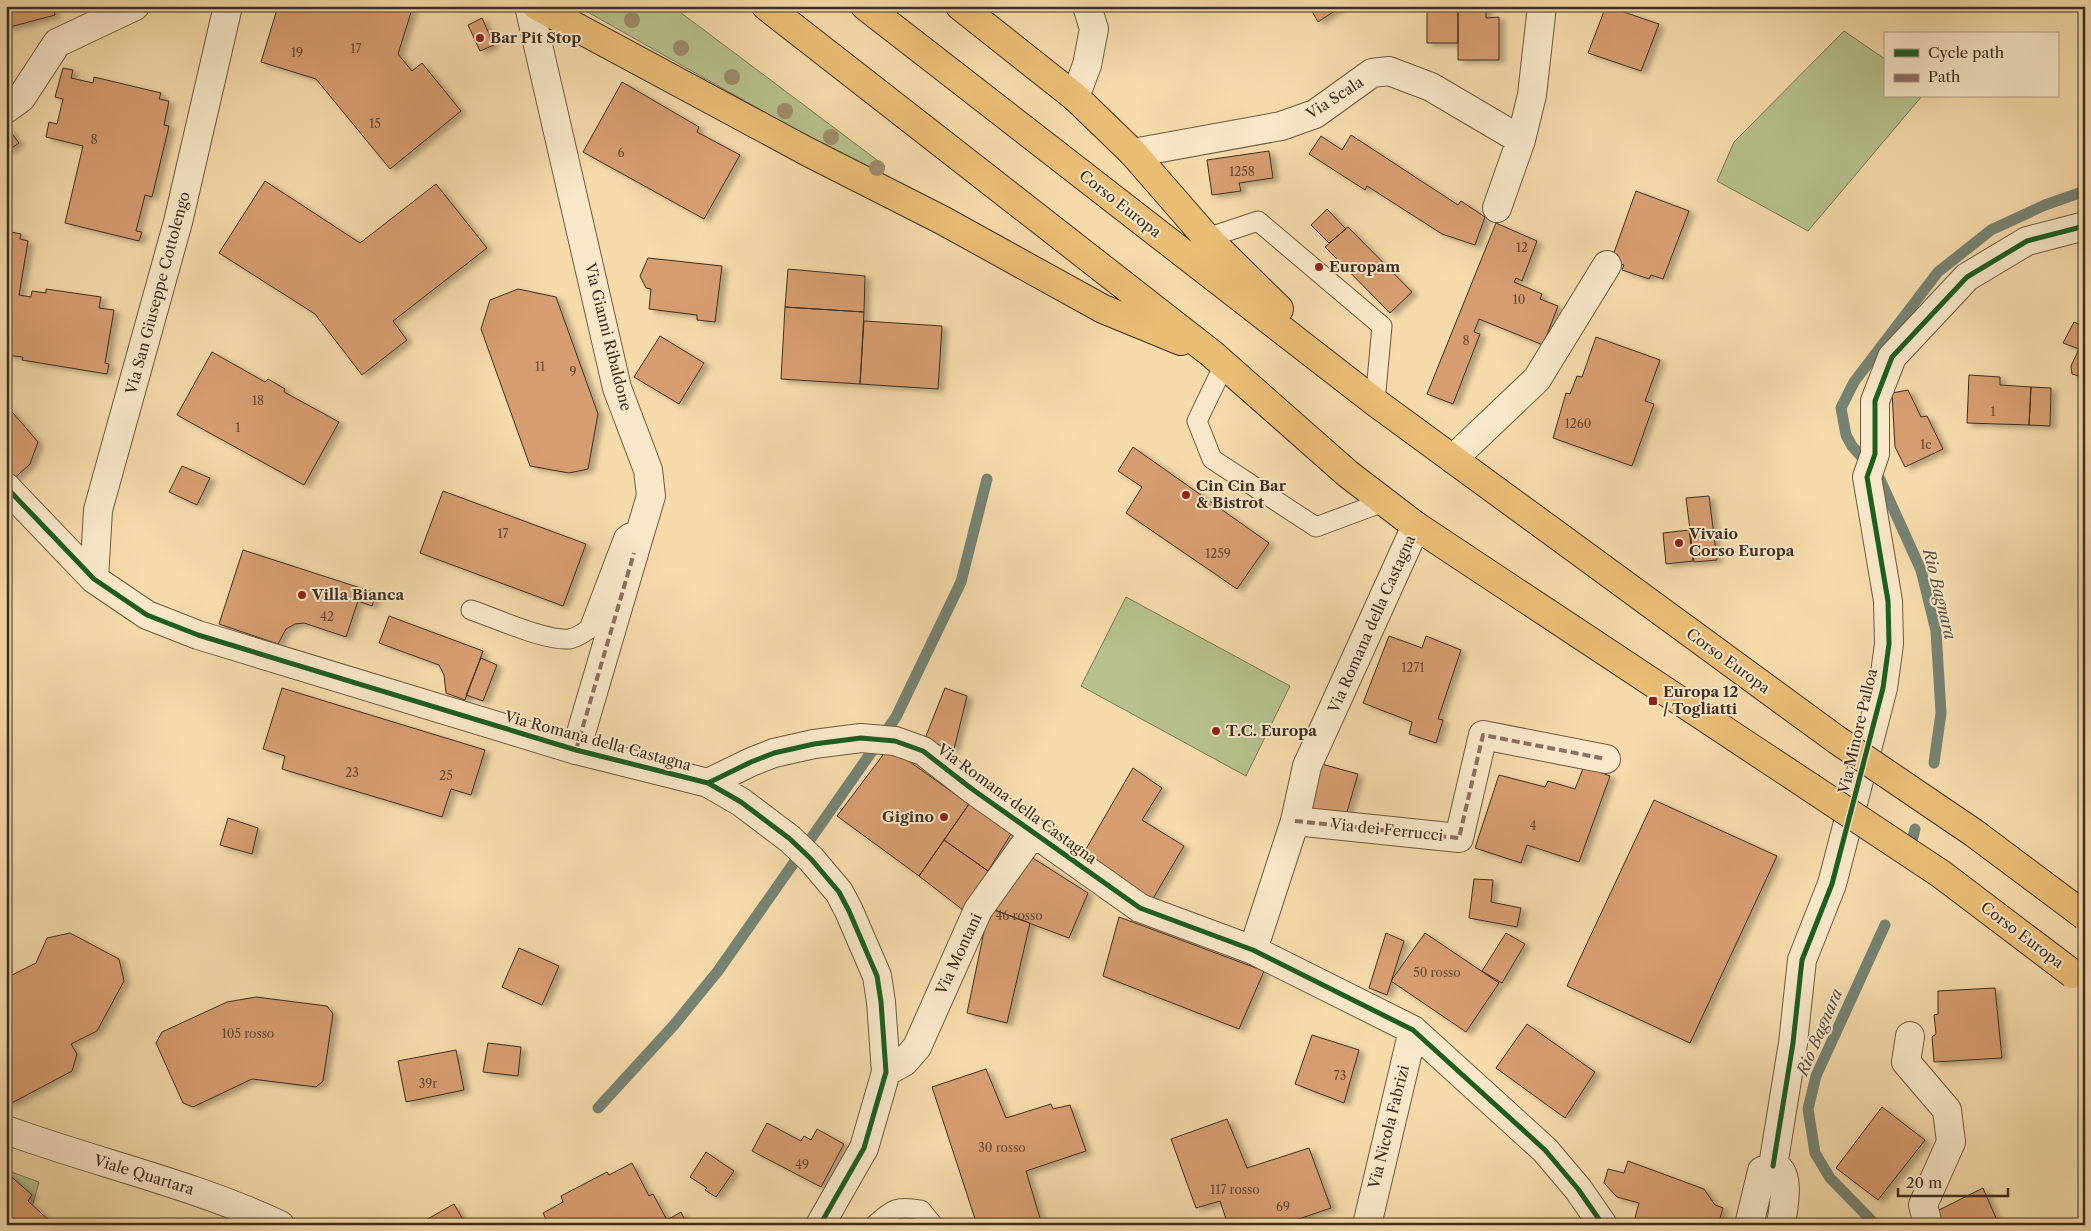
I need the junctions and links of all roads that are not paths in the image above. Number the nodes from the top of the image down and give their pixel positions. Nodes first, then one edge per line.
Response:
1 (135, 6) edge
2 (228, 6) edge
3 (529, 6) edge
4 (536, 6) edge
5 (766, 6) edge
6 (865, 6) edge
7 (960, 6) edge
8 (1087, 6) edge
9 (1542, 6) edge
10 (1075, 97) junction
11 (6, 109) edge
12 (1521, 140) junction
13 (1133, 153) junction
14 (1497, 208) dead end
15 (2085, 226) edge
16 (1207, 238) junction
17 (1607, 266) dead end
18 (1218, 360) junction
19 (1375, 402) junction
20 (1453, 459) junction
21 (6, 487) edge
22 (1386, 502) junction
23 (1416, 526) junction
24 (637, 542) junction
25 (94, 579) junction
26 (471, 610) dead end
27 (576, 750) junction
28 (1606, 759) dead end
29 (708, 783) junction
30 (1295, 821) junction
31 (1034, 832) junction
32 (2085, 916) edge
33 (1252, 950) junction
34 (2079, 979) edge
35 (1413, 1030) junction
36 (1910, 1036) dead end
37 (886, 1072) junction
38 (6, 1130) edge
39 (1773, 1166) junction
40 (280, 1225) edge
41 (820, 1225) edge
42 (875, 1225) edge
43 (933, 1225) edge
44 (1367, 1225) edge
45 (1603, 1225) edge
46 (1749, 1225) edge
47 (1781, 1225) edge
48 (1928, 1225) edge

1 - 11 street
2 - 25 street, Via San Giuseppe Cottolengo
3 - 24 street, Via Gianni Ribaldone
4 - 18 main road
5 - 18 main road, Corso Europa
6 - 19 main road, Corso Europa
7 - 10 main road
8 - 10 street
9 - 12 street
10 - 13 main road
12 - 13 street, Via Scala
12 - 14 street
13 - 16 main road
15 - 39 street, Via Minore Palloa
16 - 19 main road
16 - 19 lane
17 - 20 street
18 - 22 main road, Corso Europa
18 - 22 lane
19 - 20 main road, Corso Europa
20 - 32 main road, Corso Europa, bridge
21 - 25 street, Via Romana della Castagna
22 - 23 main road, Corso Europa
23 - 30 street, Via Romana della Castagna
23 - 34 main road, Corso Europa, bridge
24 - 26 lane
24 - 27 street, Via Gianni Ribaldone
25 - 27 street, Via Romana della Castagna
27 - 29 street, Via Romana della Castagna
28 - 30 street, Via dei Ferrucci
29 - 31 street, Via Romana della Castagna
29 - 37 street
30 - 33 street, Via Romana della Castagna
31 - 33 street, Via Romana della Castagna
31 - 37 street, Via Montani
33 - 35 street, Via Romana della Castagna
35 - 44 street, Via Nicola Fabrizi
35 - 45 street, Via Romana della Castagna
36 - 48 street
37 - 41 street
38 - 40 street, Viale Quartara
39 - 46 street
39 - 47 street
42 - 43 lane

